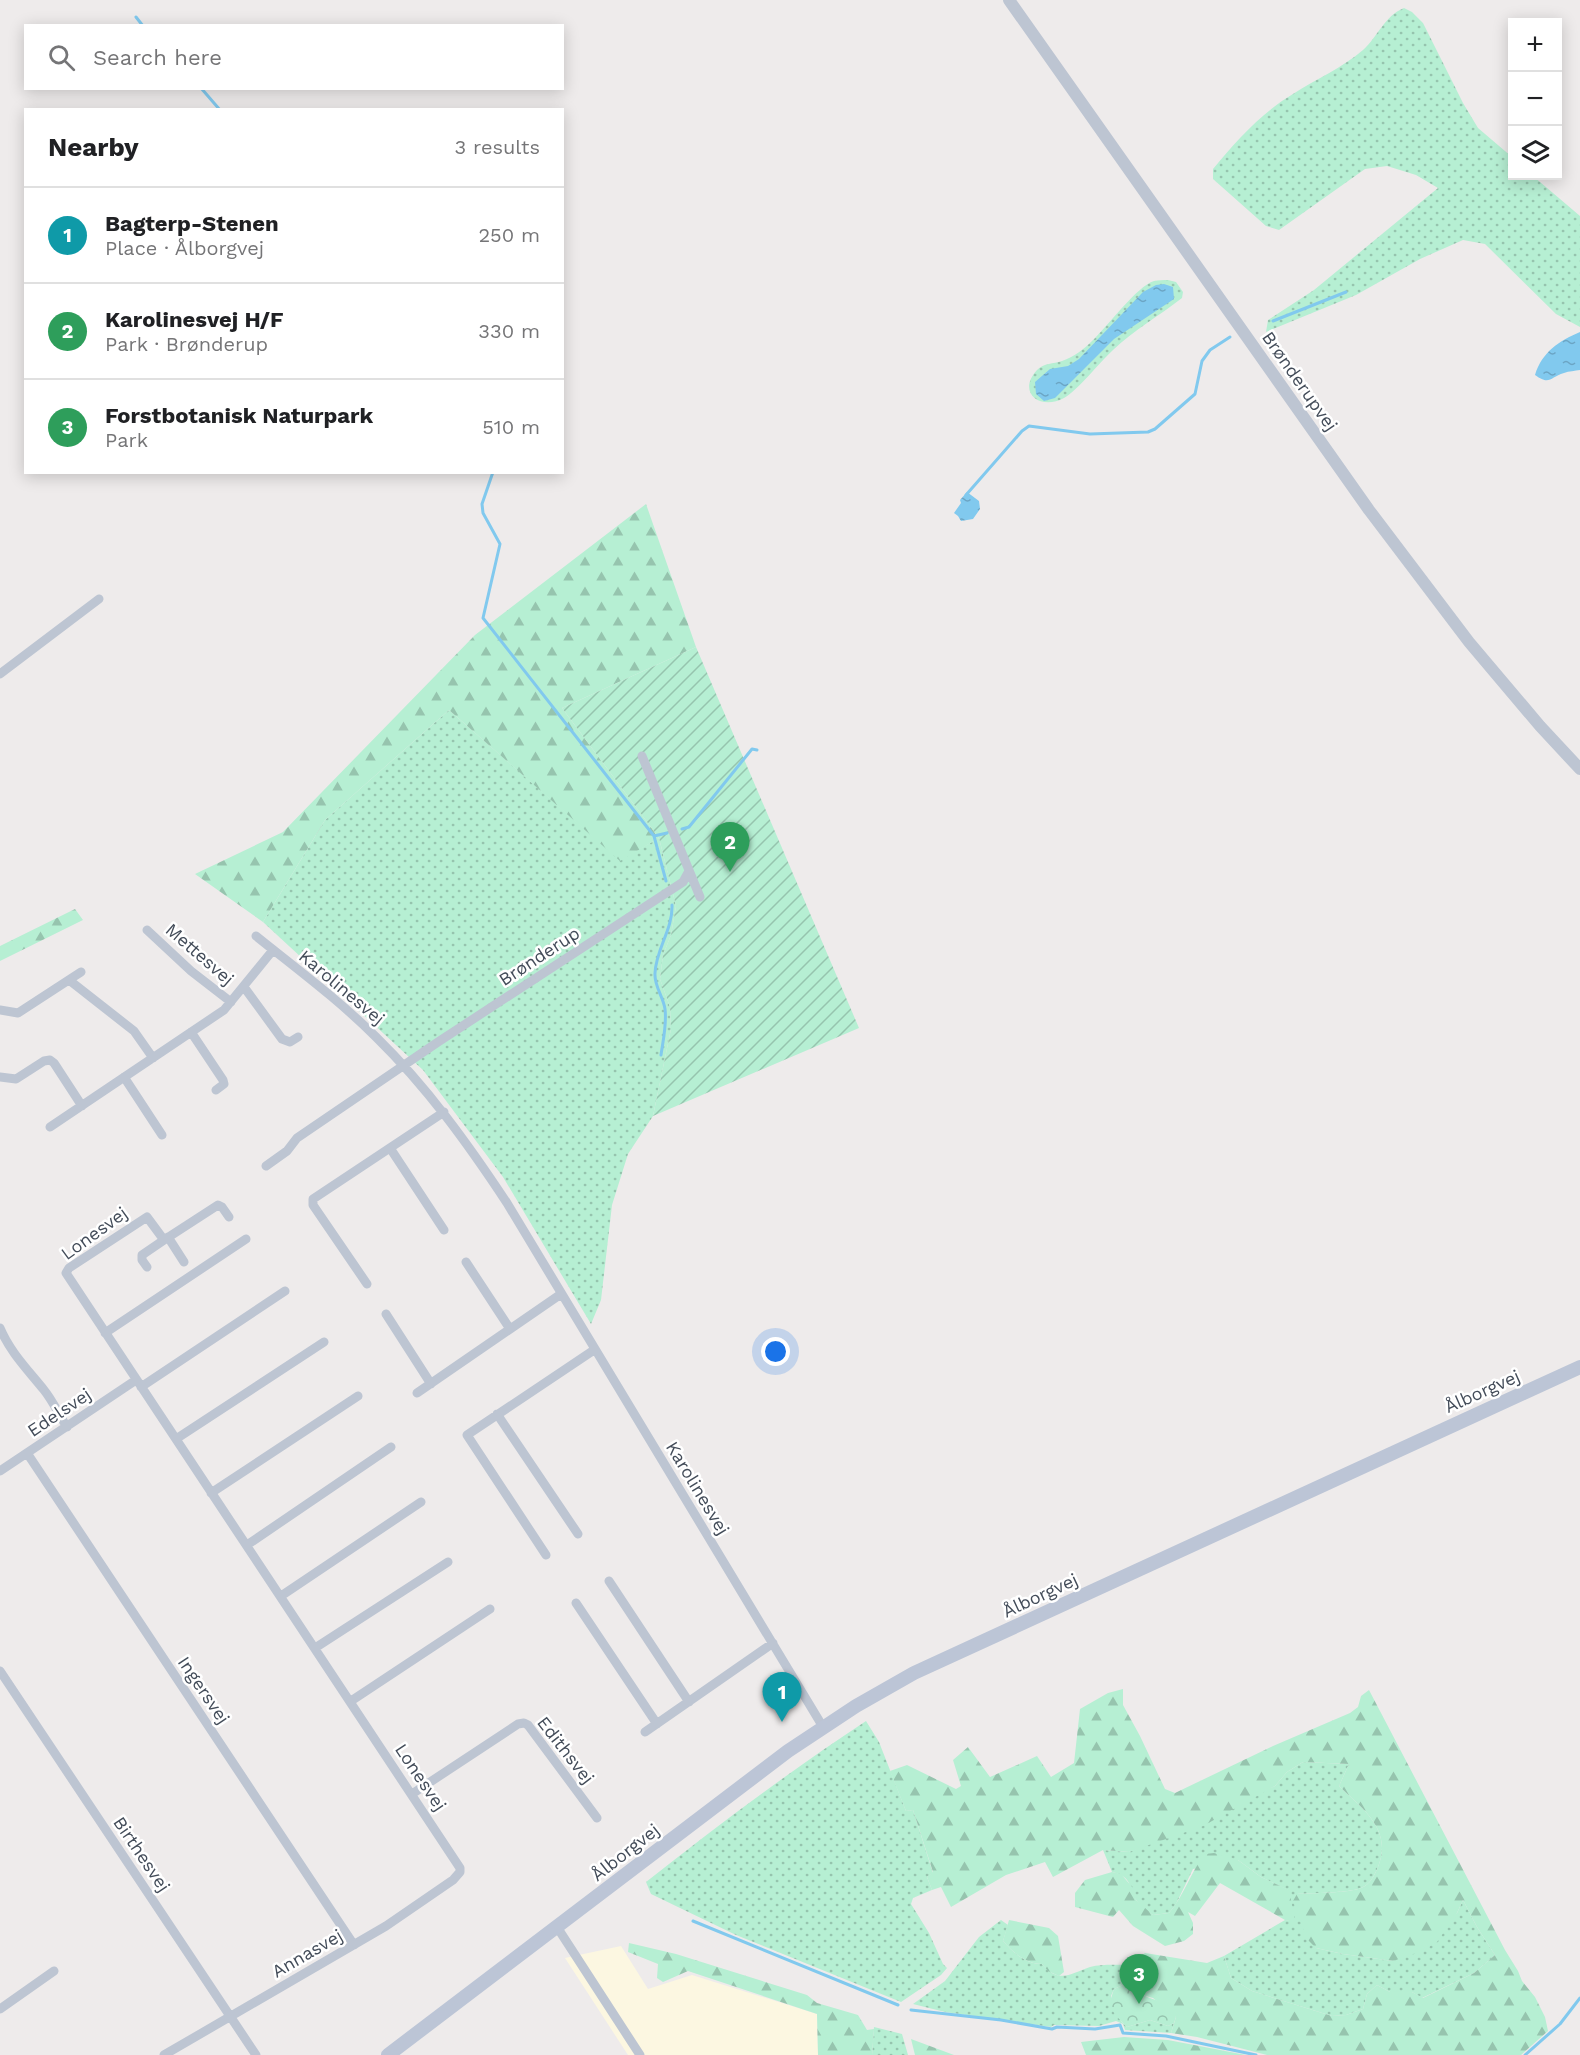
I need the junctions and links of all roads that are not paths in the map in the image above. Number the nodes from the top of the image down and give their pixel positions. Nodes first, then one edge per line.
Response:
1 (1009, 0) edge
2 (99, 599) dead end
3 (0, 674) edge
4 (642, 756) dead end
5 (1580, 769) edge
6 (689, 871) junction
7 (700, 897) dead end
8 (147, 930) dead end
9 (256, 936) dead end
10 (273, 950) junction
11 (81, 972) dead end
12 (69, 980) junction
13 (244, 987) junction
14 (231, 1002) junction
15 (0, 1010) edge
16 (191, 1032) junction
17 (298, 1036) dead end
18 (153, 1058) junction
19 (404, 1065) junction
20 (0, 1077) edge
21 (124, 1077) junction
22 (216, 1090) dead end
23 (82, 1106) junction
24 (444, 1112) junction
25 (50, 1127) dead end
26 (162, 1135) dead end
27 (390, 1148) junction
28 (266, 1166) dead end
29 (229, 1217) dead end
30 (444, 1230) dead end
31 (166, 1239) junction
32 (246, 1239) dead end
33 (184, 1262) dead end
34 (466, 1262) dead end
35 (147, 1268) dead end
36 (367, 1284) dead end
37 (285, 1292) dead end
38 (561, 1294) junction
39 (386, 1314) dead end
40 (0, 1328) edge
41 (510, 1329) junction
42 (105, 1333) junction
43 (324, 1342) dead end
44 (594, 1350) junction
45 (1580, 1367) edge
46 (138, 1383) junction
47 (431, 1383) junction
48 (417, 1393) dead end
49 (358, 1396) dead end
50 (497, 1414) junction
51 (67, 1427) junction
52 (176, 1439) junction
53 (391, 1447) dead end
54 (27, 1453) junction
55 (0, 1471) edge
56 (211, 1493) junction
57 (421, 1502) dead end
58 (578, 1534) dead end
59 (247, 1545) junction
60 (546, 1555) dead end
61 (448, 1562) dead end
62 (609, 1581) dead end
63 (281, 1596) junction
64 (576, 1603) dead end
65 (490, 1609) dead end
66 (773, 1643) junction
67 (315, 1648) junction
68 (0, 1671) edge
69 (351, 1701) junction
70 (689, 1702) junction
71 (657, 1724) junction
72 (823, 1727) junction
73 (645, 1732) dead end
74 (412, 1794) junction
75 (597, 1818) dead end
76 (460, 1872) joint
77 (557, 1927) junction
78 (354, 1945) junction
79 (54, 1971) dead end
80 (0, 2009) edge
81 (230, 2016) junction
82 (164, 2055) edge
83 (256, 2055) edge
84 (388, 2055) edge
85 (640, 2055) edge

1 - 5 street, Brønderupvej
2 - 3 street
4 - 6 street
6 - 7 street
6 - 19 street, Brønderup
8 - 14 street, Mettesvej
9 - 10 street, Karolinesvej
10 - 13 street, Mettesvej
10 - 19 street, Karolinesvej
11 - 12 street
12 - 15 street
12 - 18 street
13 - 14 street, Mettesvej
13 - 17 street, Mettesvej
14 - 16 street, Mettesvej
16 - 18 street, Mettesvej
16 - 22 street
18 - 21 street, Mettesvej
19 - 24 street, Karolinesvej
19 - 28 street
20 - 23 street
21 - 23 street, Mettesvej
21 - 26 street
23 - 25 street, Mettesvej
24 - 27 street
24 - 38 street, Karolinesvej
27 - 30 street
27 - 36 street
29 - 31 street
31 - 33 street, Lonesvej
31 - 35 street
31 - 42 street, Lonesvej
32 - 42 street
34 - 41 street
37 - 46 street
38 - 41 street
38 - 44 street, Karolinesvej
39 - 47 street
40 - 51 street
41 - 47 street
42 - 46 street, Lonesvej
43 - 52 street
44 - 50 street
44 - 66 street, Karolinesvej
45 - 72 main road, Ålborgvej
46 - 51 street, Edelsvej
46 - 52 street, Lonesvej
47 - 48 street
49 - 56 street
50 - 58 street
50 - 60 street
51 - 54 street, Edelsvej
52 - 56 street, Lonesvej
53 - 59 street
54 - 55 street, Edelsvej
54 - 78 street, Ingersvej
56 - 59 street, Lonesvej
57 - 63 street
59 - 63 street, Lonesvej
61 - 67 street
62 - 70 street
63 - 67 street, Lonesvej
64 - 71 street
65 - 69 street
66 - 70 street
66 - 72 street, Karolinesvej
67 - 69 street, Lonesvej
68 - 81 street, Birthesvej
69 - 74 street, Lonesvej
70 - 71 street
71 - 73 street
72 - 77 main road, Ålborgvej
74 - 75 street, Edithsvej
74 - 76 street, Lonesvej
76 - 78 street, Annasvej
77 - 84 main road, Ålborgvej
77 - 85 street
78 - 81 street, Annasvej
79 - 80 street
81 - 82 street, Annasvej
81 - 83 street, Birthesvej

